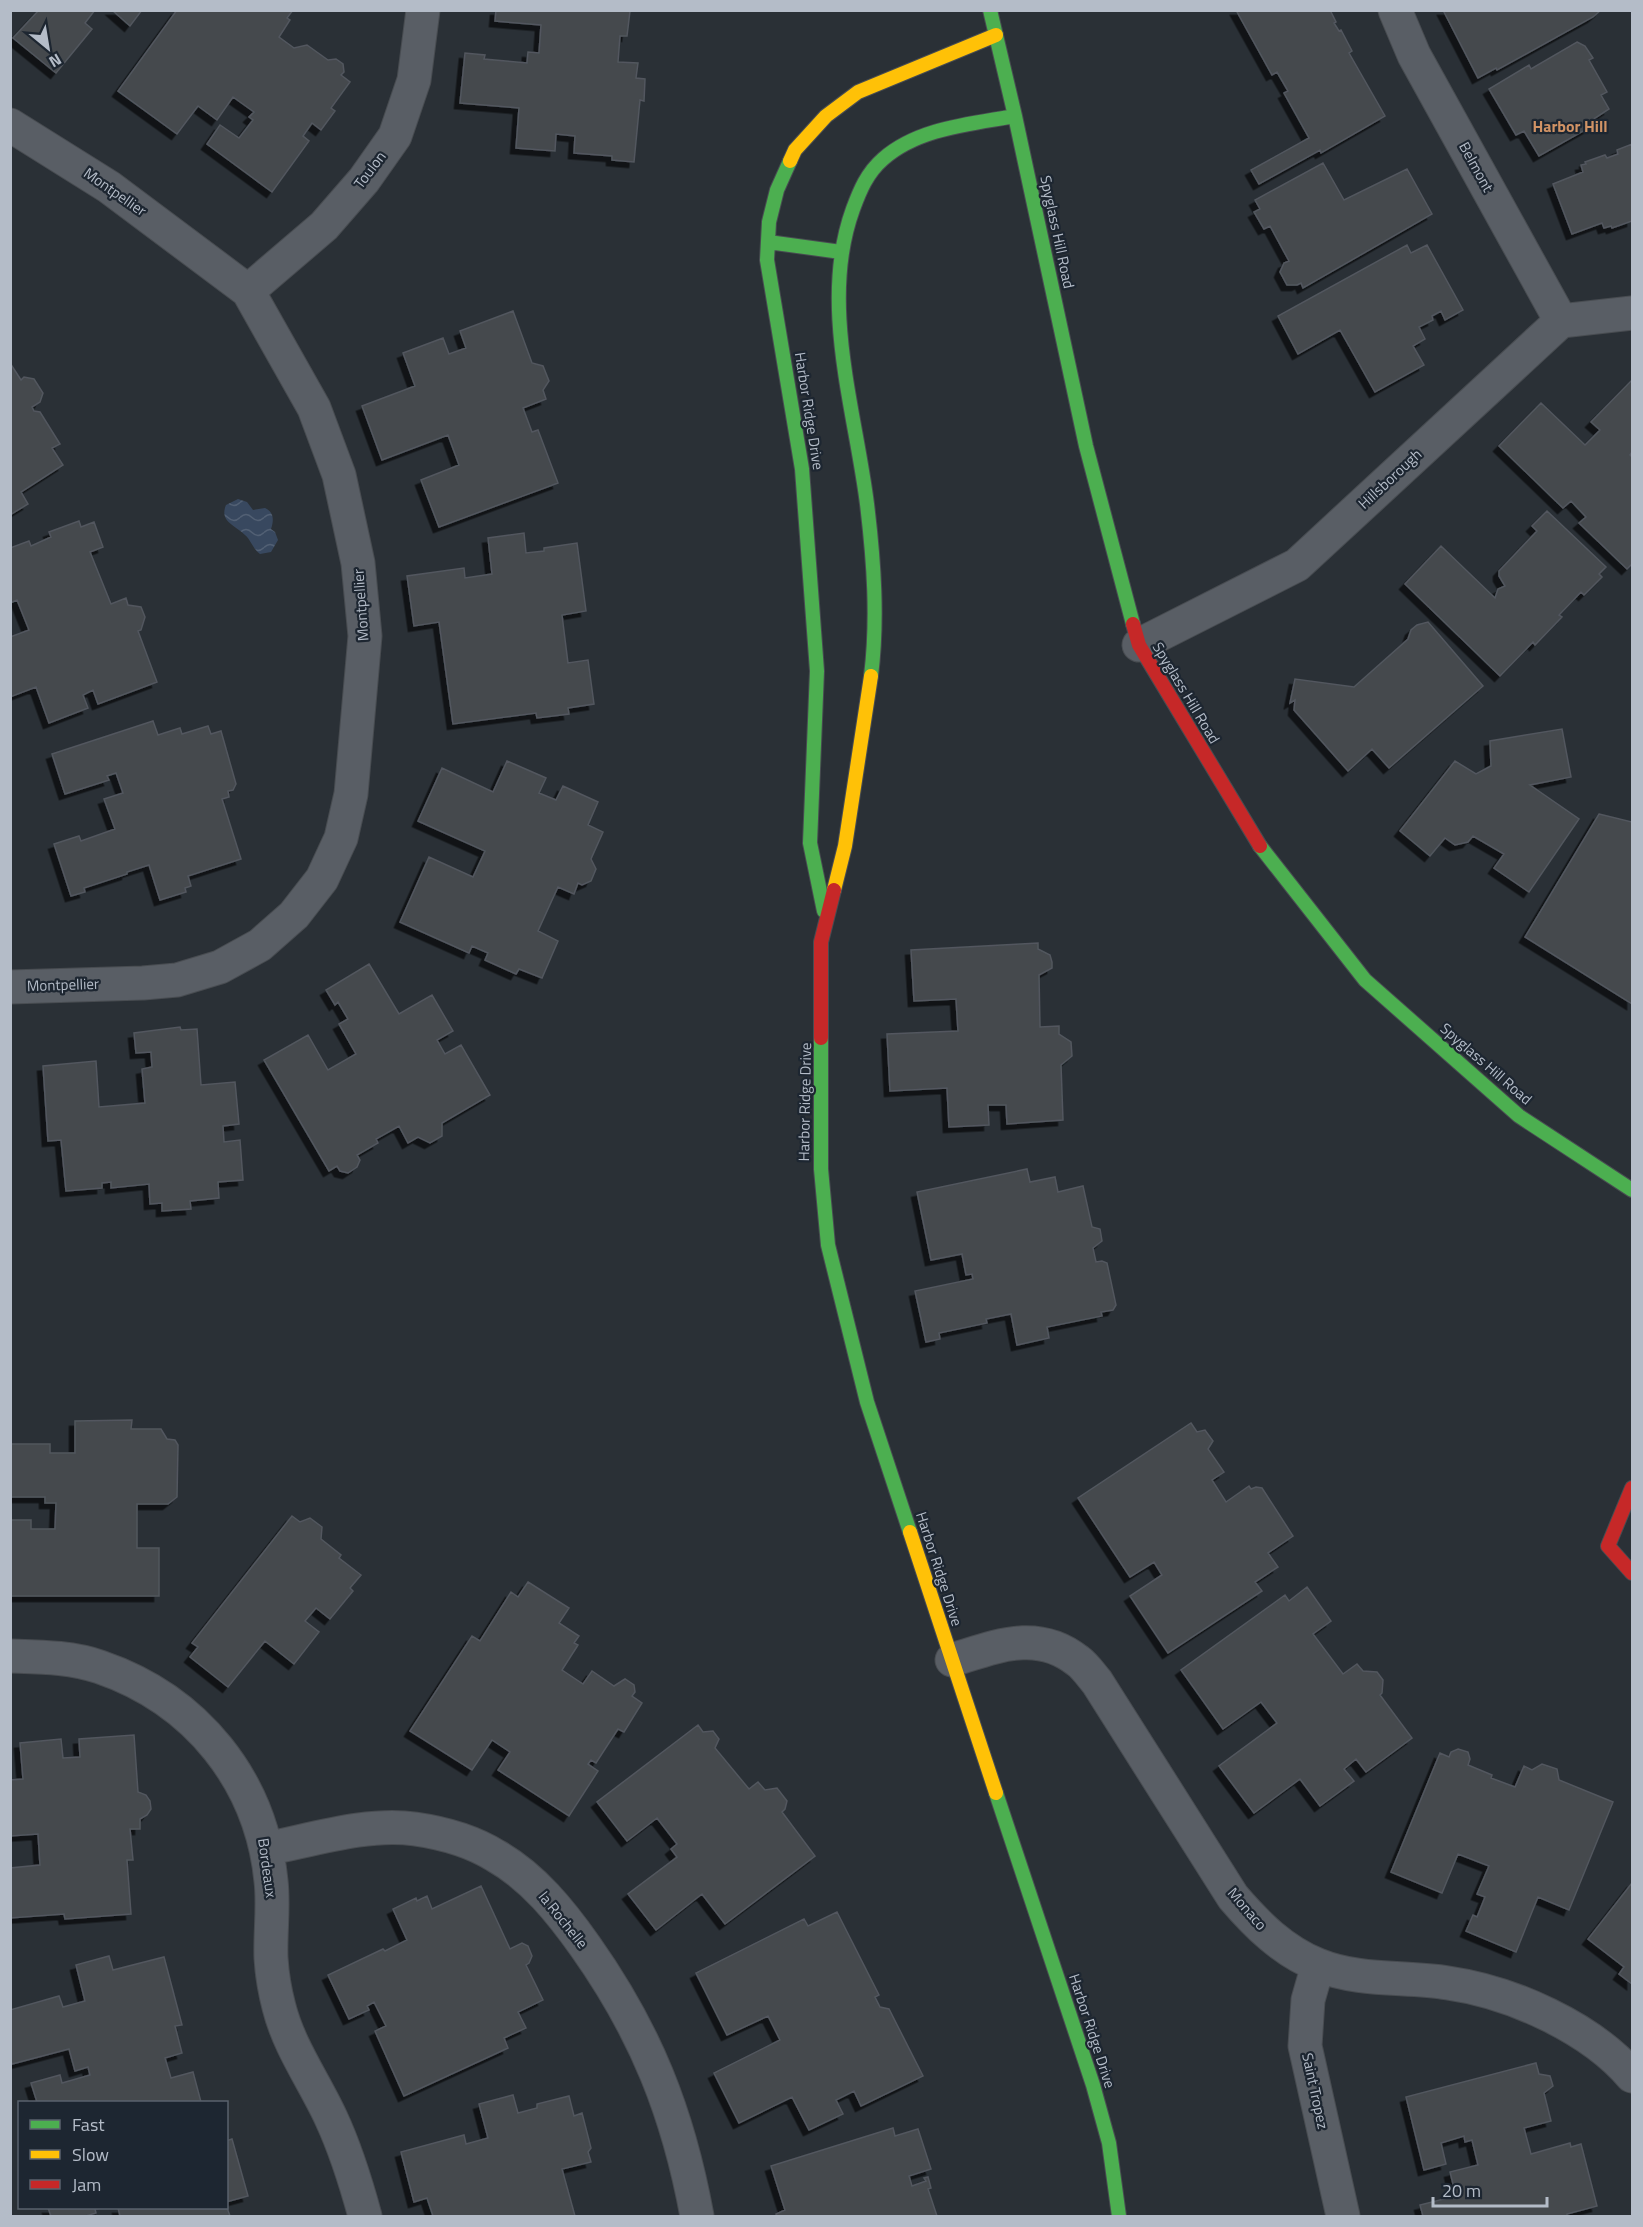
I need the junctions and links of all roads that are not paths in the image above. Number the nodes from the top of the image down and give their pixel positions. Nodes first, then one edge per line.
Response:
1 (423, 10) edge
2 (990, 10) edge
3 (1395, 10) edge
4 (996, 35) junction
5 (1015, 116) junction
6 (10, 125) edge
7 (768, 242) junction
8 (841, 252) junction
9 (248, 291) junction
10 (1632, 313) edge
11 (1561, 321) junction
12 (1139, 645) junction
13 (825, 916) junction
14 (10, 987) edge
15 (1632, 1190) edge
16 (1632, 1488) edge
17 (1632, 1573) edge
18 (10, 1656) edge
19 (952, 1660) junction
20 (266, 1849) junction
21 (1318, 1965) junction
22 (1632, 2076) edge
23 (365, 2217) edge
24 (697, 2217) edge
25 (1119, 2217) edge
26 (1343, 2217) edge

1 - 9 street, Toulon
2 - 4 street, Spyglass Hill Road
3 - 11 street, Belmont
4 - 5 street, Spyglass Hill Road
4 - 7 street, Harbor Ridge Drive
5 - 8 street, Harbor Ridge Drive
5 - 12 street, Spyglass Hill Road
6 - 9 street, Montpellier
7 - 8 street
7 - 13 street, Harbor Ridge Drive
8 - 13 street, Harbor Ridge Drive
9 - 14 street, Montpellier
10 - 11 street
11 - 12 street, Hillsborough
12 - 15 street, Spyglass Hill Road
13 - 19 street, Harbor Ridge Drive
16 - 17 street
18 - 20 street, Bordeaux
19 - 21 street, Monaco
19 - 25 street, Harbor Ridge Drive
20 - 23 street, Bordeaux
20 - 24 street, la Rochelle
21 - 22 street, Monaco
21 - 26 street, Saint Tropez

